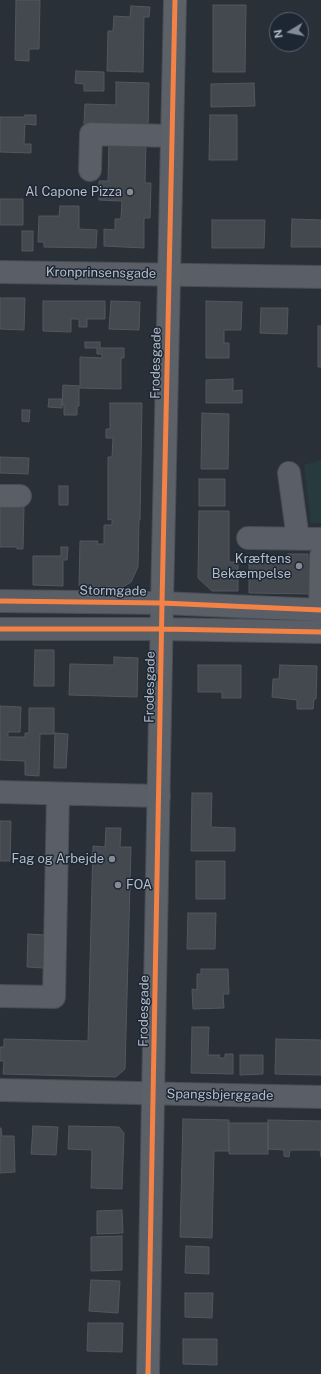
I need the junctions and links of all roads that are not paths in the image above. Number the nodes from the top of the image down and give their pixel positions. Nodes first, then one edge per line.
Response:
1 (175, 0) edge
2 (172, 136) junction
3 (90, 170) dead end
4 (0, 272) edge
5 (170, 274) junction
6 (321, 277) edge
7 (289, 473) dead end
8 (248, 538) dead end
9 (298, 539) junction
10 (321, 539) edge
11 (321, 556) edge
12 (0, 601) edge
13 (162, 603) junction
14 (321, 610) edge
15 (0, 629) edge
16 (162, 629) junction
17 (321, 632) edge
18 (0, 792) edge
19 (58, 794) junction
20 (158, 796) junction
21 (0, 996) edge
22 (0, 1090) edge
23 (153, 1094) junction
24 (321, 1097) edge
25 (148, 1374) edge

1 - 2 main road, Frodesgade
2 - 3 street
2 - 5 main road, Frodesgade
4 - 5 street, Kronprinsensgade
5 - 6 street, Kronprinsensgade
5 - 13 main road, Frodesgade
7 - 9 street
8 - 9 street
9 - 10 street
11 - 14 street
12 - 13 street, Stormgade
13 - 14 street, Stormgade
13 - 16 main road, Frodesgade
15 - 16 street
16 - 17 street
16 - 20 main road, Frodesgade
18 - 19 street
19 - 20 street
19 - 21 street
20 - 23 main road, Frodesgade
22 - 23 street, Spangsbjerggade
23 - 24 street, Spangsbjerggade
23 - 25 main road, Frodesgade

